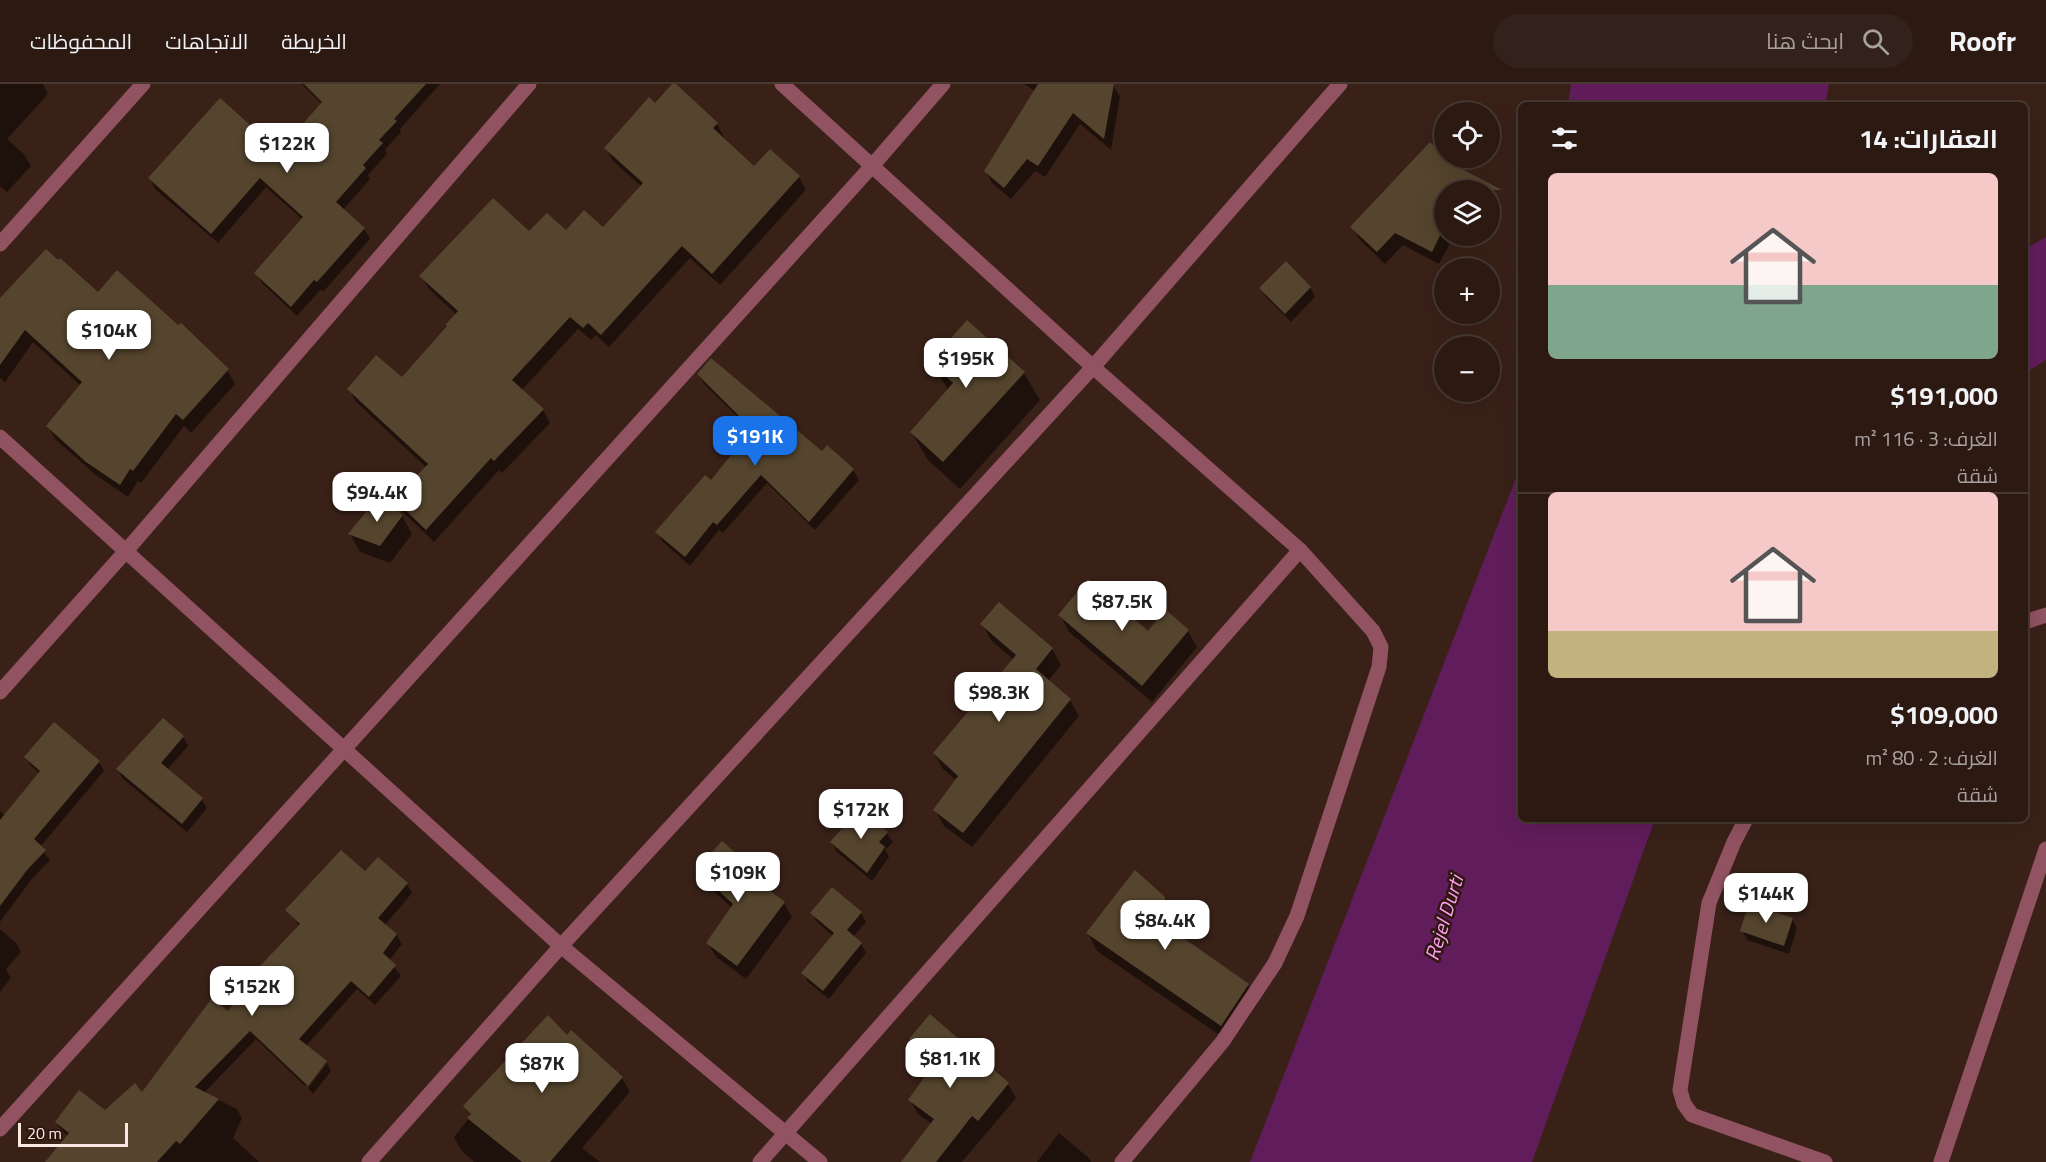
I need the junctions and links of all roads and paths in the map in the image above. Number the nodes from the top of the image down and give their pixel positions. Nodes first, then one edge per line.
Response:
1 (142, 84) edge
2 (529, 84) edge
3 (782, 84) edge
4 (943, 84) edge
5 (1340, 84) edge
6 (872, 166) junction
7 (0, 244) edge
8 (1093, 368) junction
9 (0, 437) edge
10 (1300, 550) junction
11 (126, 551) junction
12 (2046, 615) edge
13 (2028, 621) edge
14 (0, 692) edge
15 (344, 749) junction
16 (1744, 822) edge
17 (2046, 849) edge
18 (561, 946) junction
19 (0, 1129) edge
20 (785, 1134) junction
21 (369, 1162) edge
22 (760, 1162) edge
23 (820, 1162) edge
24 (1122, 1162) edge
25 (1826, 1162) edge
26 (1941, 1162) edge

1 - 7 street
2 - 11 street
3 - 6 street
4 - 6 street
5 - 8 street
6 - 8 street
6 - 15 street
8 - 10 street
8 - 18 street
9 - 11 street
10 - 20 street
10 - 24 street
11 - 14 street
11 - 15 street
12 - 13 street
15 - 18 street
15 - 19 street
16 - 25 street
17 - 26 street
18 - 20 street
18 - 21 street
20 - 22 street
20 - 23 street

